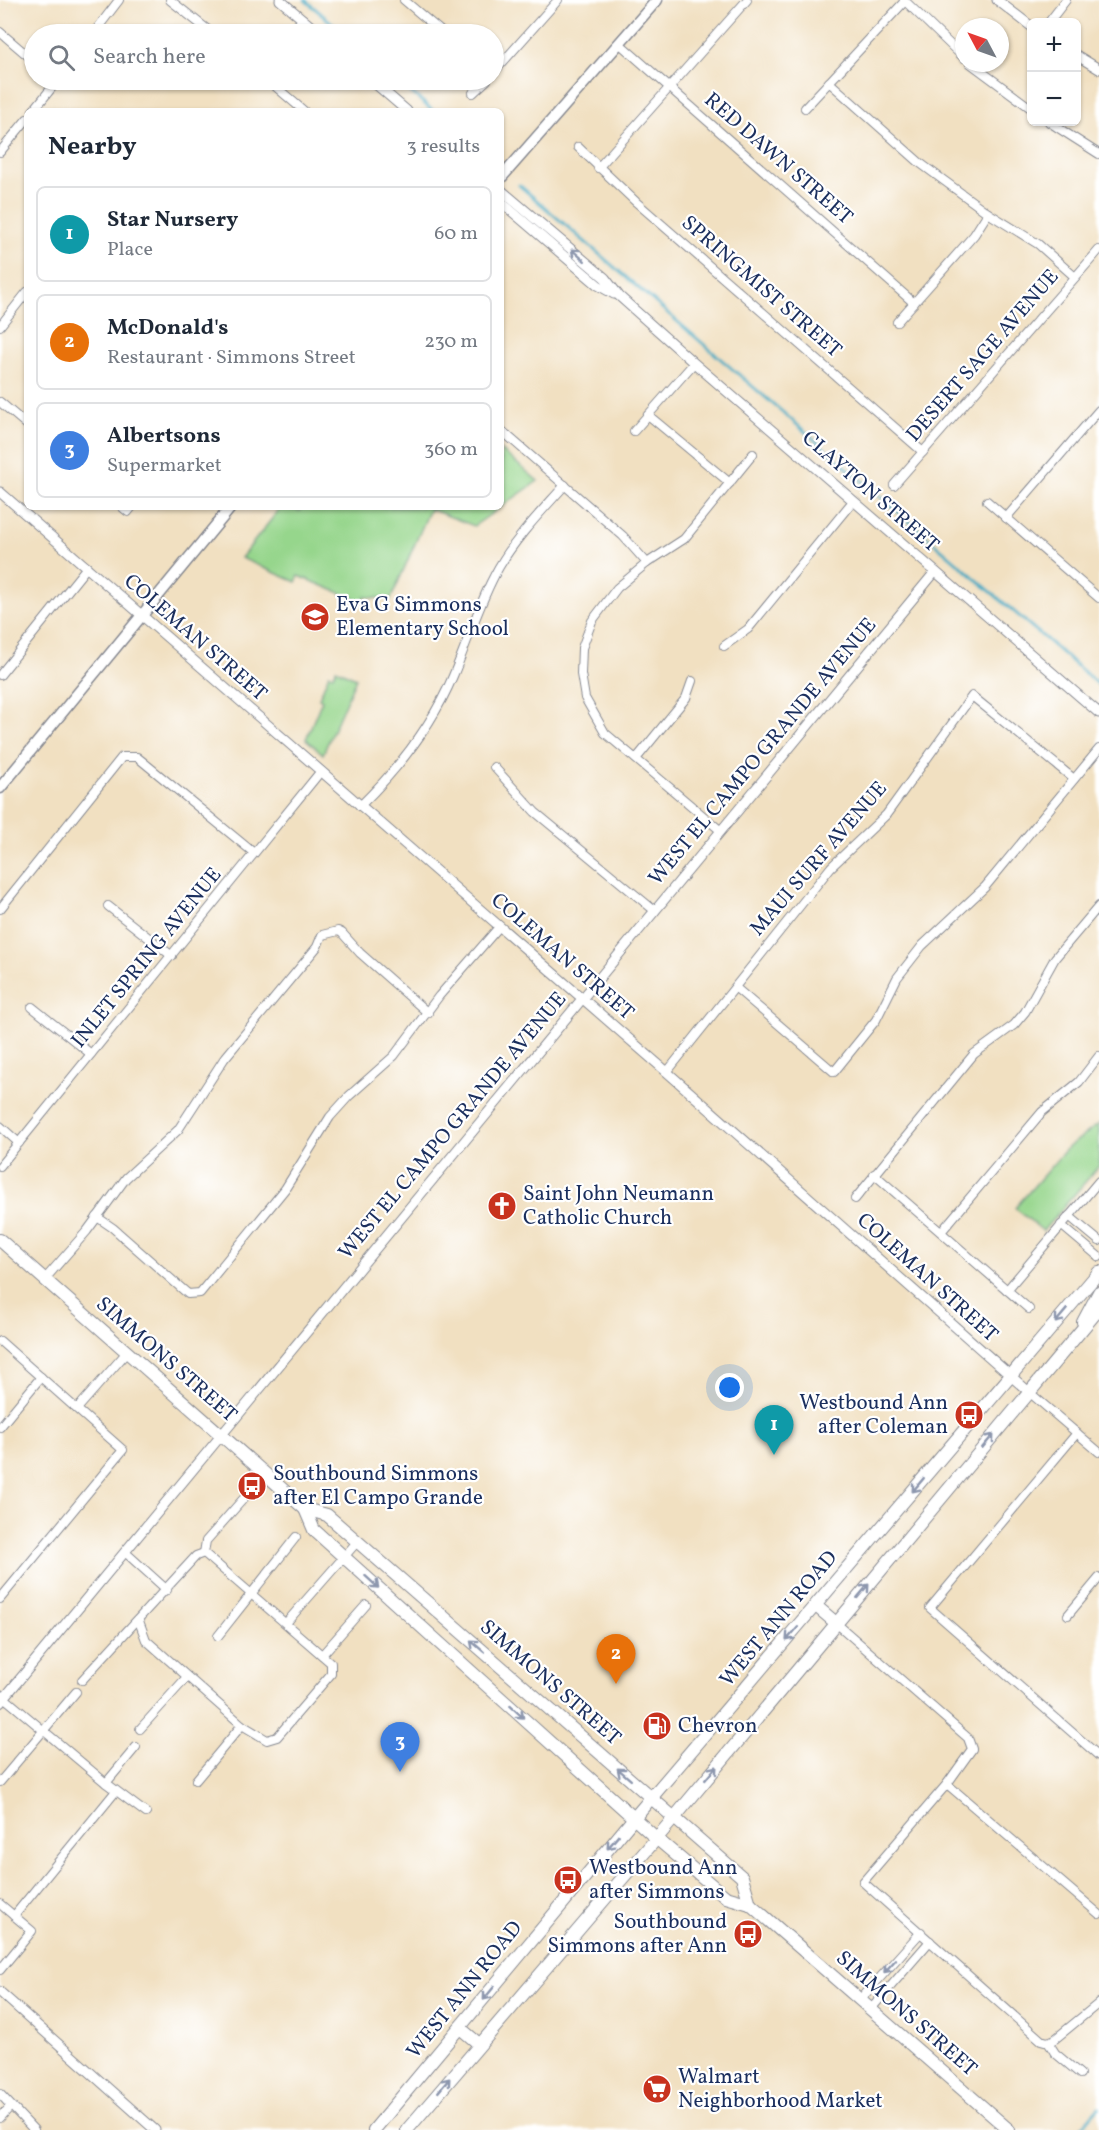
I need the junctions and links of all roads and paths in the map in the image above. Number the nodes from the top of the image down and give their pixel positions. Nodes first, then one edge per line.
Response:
1 (119, 0) edge
2 (170, 0) edge
3 (280, 0) edge
4 (404, 0) edge
5 (418, 0) edge
6 (558, 0) edge
7 (657, 0) edge
8 (747, 0) edge
9 (997, 0) edge
10 (1066, 0) edge
11 (905, 1) edge
12 (411, 7) junction
13 (1052, 18) edge
14 (303, 19) junction
15 (1027, 23) edge
16 (101, 24) edge
17 (200, 24) edge
18 (298, 24) edge
19 (309, 24) edge
20 (432, 24) edge
21 (0, 32) edge
22 (619, 43) junction
23 (955, 49) edge
24 (24, 52) edge
25 (1081, 58) edge
26 (504, 61) edge
27 (1099, 69) edge
28 (982, 72) edge
29 (829, 81) junction
30 (670, 88) junction
31 (49, 90) edge
32 (280, 90) edge
33 (383, 90) edge
34 (476, 90) edge
35 (473, 93) dead end
36 (1027, 106) edge
37 (35, 108) edge
38 (301, 108) edge
39 (404, 108) edge
40 (805, 108) dead end
41 (24, 122) edge
42 (1055, 126) edge
43 (578, 147) dead end
44 (0, 152) edge
45 (1099, 154) edge
46 (598, 168) junction
47 (504, 175) edge
48 (504, 193) edge
49 (504, 205) edge
50 (988, 213) junction
51 (1099, 250) edge
52 (1075, 278) junction
53 (24, 296) edge
54 (619, 296) junction
55 (914, 303) junction
56 (897, 322) dead end
57 (0, 326) edge
58 (694, 363) junction
59 (0, 402) edge
60 (1099, 410) edge
61 (648, 415) junction
62 (24, 422) edge
63 (634, 431) dead end
64 (504, 433) edge
65 (923, 452) junction
66 (753, 454) dead end
67 (730, 483) junction
68 (565, 485) junction
69 (894, 485) dead end
70 (1, 494) edge
71 (853, 501) junction
72 (987, 501) dead end
73 (229, 510) edge
74 (1006, 518) junction
75 (647, 563) junction
76 (87, 567) junction
77 (935, 572) junction
78 (1099, 598) edge
79 (142, 616) junction
80 (724, 646) dead end
81 (0, 675) edge
82 (692, 681) dead end
83 (1099, 713) edge
84 (1099, 749) edge
85 (636, 759) junction
86 (494, 767) dead end
87 (321, 771) junction
88 (1074, 779) junction
89 (0, 788) edge
90 (360, 806) junction
91 (721, 831) junction
92 (254, 853) junction
93 (108, 906) dead end
94 (1099, 906) edge
95 (0, 909) edge
96 (655, 911) junction
97 (499, 927) junction
98 (172, 956) junction
99 (736, 988) junction
100 (582, 999) junction
101 (32, 1007) dead end
102 (428, 1013) junction
103 (91, 1054) junction
104 (1099, 1056) edge
105 (667, 1072) junction
106 (0, 1126) edge
107 (19, 1143) junction
108 (0, 1166) edge
109 (874, 1174) junction
110 (1099, 1181) edge
111 (855, 1199) dead end
112 (1069, 1216) junction
113 (97, 1217) junction
114 (1061, 1225) junction
115 (941, 1232) junction
116 (0, 1240) edge
117 (1099, 1241) edge
118 (1099, 1257) edge
119 (1099, 1272) edge
120 (45, 1279) junction
121 (1007, 1290) junction
122 (1099, 1292) edge
123 (1029, 1309) dead end
124 (1099, 1309) edge
125 (1076, 1336) junction
126 (0, 1341) edge
127 (127, 1352) junction
128 (41, 1377) junction
129 (1011, 1377) junction
130 (1029, 1392) junction
131 (77, 1409) junction
132 (0, 1427) edge
133 (1077, 1433) junction
134 (220, 1434) junction
135 (1099, 1452) edge
136 (245, 1497) dead end
137 (305, 1509) junction
138 (296, 1537) dead end
139 (357, 1542) junction
140 (124, 1552) junction
141 (204, 1553) junction
142 (344, 1557) junction
143 (1099, 1578) edge
144 (167, 1590) junction
145 (252, 1596) junction
146 (0, 1599) edge
147 (366, 1605) dead end
148 (816, 1606) junction
149 (1068, 1616) dead end
150 (139, 1621) junction
151 (286, 1623) junction
152 (836, 1623) junction
153 (218, 1636) dead end
154 (322, 1655) junction
155 (187, 1677) junction
156 (82, 1680) dead end
157 (76, 1692) dead end
158 (2, 1698) edge
159 (242, 1725) junction
160 (140, 1729) dead end
161 (44, 1731) junction
162 (136, 1747) dead end
163 (1099, 1756) edge
164 (196, 1780) dead end
165 (0, 1782) edge
166 (106, 1783) junction
167 (947, 1784) junction
168 (116, 1791) junction
169 (651, 1798) junction
170 (146, 1812) dead end
171 (634, 1818) junction
172 (674, 1818) junction
173 (656, 1838) junction
174 (0, 1904) edge
175 (750, 1904) junction
176 (1099, 1914) edge
177 (14, 1916) junction
178 (921, 1932) junction
179 (930, 1941) junction
180 (0, 1970) edge
181 (0, 1992) edge
182 (860, 2000) junction
183 (1099, 2003) edge
184 (871, 2009) junction
185 (460, 2028) junction
186 (1048, 2042) junction
187 (479, 2044) junction
188 (1080, 2074) dead end
189 (0, 2094) edge
190 (10, 2107) junction
191 (0, 2118) edge
192 (34, 2130) edge
193 (155, 2130) edge
194 (374, 2130) edge
195 (407, 2130) edge
196 (1009, 2130) edge

1 - 16 street
2 - 17 street
3 - 14 street
4 - 12 street
5 - 12 street
6 - 26 street
7 - 22 main road
8 - 30 street
9 - 15 street
10 - 13 street
11 - 23 street
11 - 29 street
12 - 20 street
14 - 18 street
14 - 19 street
21 - 24 street
22 - 30 street, RED DAWN STREET
22 - 47 main road
25 - 27 street
28 - 36 street
29 - 40 street
29 - 50 street
30 - 46 street
30 - 55 street, RED DAWN STREET
31 - 37 street
32 - 38 street
33 - 39 street
34 - 35 street
41 - 44 street
42 - 45 street
43 - 46 street, SPRINGMIST STREET
46 - 65 street, SPRINGMIST STREET
54 -> 48 street, CLAYTON STREET
49 - 54 street, CLAYTON STREET
50 - 52 street
50 - 55 street
51 - 52 street, DESERT SAGE AVENUE
52 - 65 street, DESERT SAGE AVENUE
53 - 57 street
54 - 58 street, CLAYTON STREET
55 - 56 street
58 - 61 street
58 - 71 street, CLAYTON STREET
59 - 62 street
60 - 74 street
61 - 63 street
61 - 67 street
64 - 68 street
65 - 69 street, DESERT SAGE AVENUE
66 - 67 street
67 - 75 street
68 - 75 street
68 - 90 street
70 - 76 street, COLEMAN STREET
71 - 77 street, CLAYTON STREET
71 - 80 street
72 - 74 street
73 - 79 main road
74 - 78 street
75 - 85 street
76 - 79 street, COLEMAN STREET
76 - 81 street
77 - 83 street, CLAYTON STREET
77 - 91 street, WEST EL CAMPO GRANDE AVENUE
79 - 87 street, COLEMAN STREET
79 - 89 main road
82 - 85 street
84 - 88 street
85 - 91 street
86 - 96 street
87 - 90 street, COLEMAN STREET
87 - 92 street, INLET SPRING AVENUE
88 - 99 street, MAUI SURF AVENUE
88 - 99 street
90 - 97 street, COLEMAN STREET
91 - 96 street, WEST EL CAMPO GRANDE AVENUE
92 - 95 street
92 - 98 street, INLET SPRING AVENUE
93 - 98 street
94 - 109 street
96 - 100 street, WEST EL CAMPO GRANDE AVENUE
97 - 100 street, COLEMAN STREET
97 - 102 street
98 - 103 street, INLET SPRING AVENUE
99 - 105 street, MAUI SURF AVENUE
100 - 105 street, COLEMAN STREET
100 - 134 street, WEST EL CAMPO GRANDE AVENUE
101 - 103 street
102 - 113 street
102 - 113 street
103 - 107 street, INLET SPRING AVENUE
104 - 115 street
105 - 129 street, COLEMAN STREET
106 - 107 street
107 - 108 street, INLET SPRING AVENUE
109 - 111 street
109 - 115 street
110 - 112 street
112 - 114 street
112 - 117 street
113 - 120 street
114 - 118 street
114 - 121 street
115 - 121 street
116 - 120 main road, SIMMONS STREET
119 -> 129 main road, WEST ANN ROAD
120 - 127 main road, SIMMONS STREET
121 - 123 street
122 - 125 main road
124 - 125 main road, WEST ANN ROAD
125 - 130 main road, WEST ANN ROAD
126 - 128 street
127 - 131 street
127 - 134 main road, SIMMONS STREET
128 - 131 street
128 - 132 street
129 - 130 street, COLEMAN STREET
129 -> 148 main road, WEST ANN ROAD
130 - 133 street, COLEMAN STREET
152 -> 130 main road, WEST ANN ROAD
131 - 146 street
133 - 135 street, COLEMAN STREET
133 - 163 street
134 - 137 main road, SIMMONS STREET
134 - 140 street, WEST EL CAMPO GRANDE AVENUE
136 - 141 street
137 - 139 main road, SIMMONS STREET
137 - 142 main road, SIMMONS STREET
138 - 145 street
139 - 142 street
169 -> 139 main road, SIMMONS STREET
140 - 144 street
140 - 158 street, WEST EL CAMPO GRANDE AVENUE
141 - 144 street
141 - 145 street
142 - 151 street
142 -> 171 main road, SIMMONS STREET
143 - 149 street
144 - 150 street
145 - 151 street
145 - 153 street
147 - 154 street
148 - 152 main road
148 -> 169 main road, WEST ANN ROAD
150 - 155 street
150 - 156 street
151 - 154 street
152 - 167 street
172 -> 152 main road, WEST ANN ROAD
154 - 159 street
155 - 159 street
155 - 160 street
157 - 161 street
158 - 161 street
159 - 164 street
161 - 165 street
161 - 166 street
162 - 166 street
166 - 168 street
167 - 176 street
167 - 178 street
168 - 170 street
168 - 177 street
169 - 171 main road, WEST ANN ROAD
169 - 172 main road, SIMMONS STREET
171 - 173 main road, SIMMONS STREET
171 -> 185 main road, WEST ANN ROAD
172 - 173 main road, WEST ANN ROAD
172 - 175 main road, SIMMONS STREET
173 - 175 main road, SIMMONS STREET
173 - 187 main road, WEST ANN ROAD
174 - 177 street
175 - 182 main road, SIMMONS STREET
177 - 180 street
178 - 179 street
178 -> 182 street
179 - 184 street
179 - 186 street
181 - 193 street
182 - 184 main road, SIMMONS STREET
183 - 186 street
184 - 196 main road, SIMMONS STREET
185 - 187 main road
185 - 194 main road, WEST ANN ROAD
186 - 188 street
195 -> 187 main road, WEST ANN ROAD
189 - 190 street
190 - 191 street
190 - 192 street

